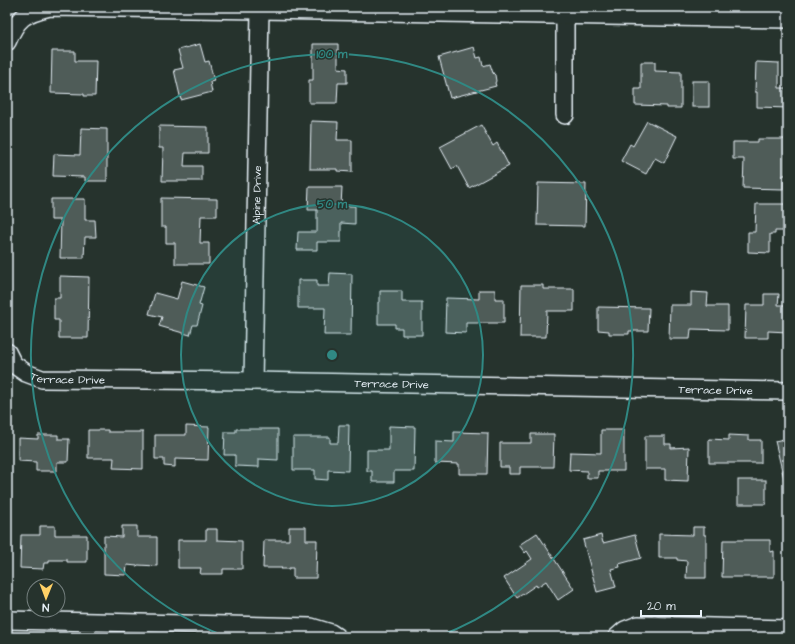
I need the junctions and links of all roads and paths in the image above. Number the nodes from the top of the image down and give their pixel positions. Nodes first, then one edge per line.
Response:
1 (355, 9) edge
2 (260, 10) junction
3 (565, 15) junction
4 (788, 19) edge
5 (7, 42) edge
6 (565, 115) dead end
7 (7, 352) edge
8 (253, 381) junction
9 (788, 391) edge
10 (7, 620) edge
11 (788, 629) edge
12 (337, 637) edge
13 (617, 637) edge

1 - 2 street
1 - 3 street
2 - 5 street
2 - 8 street, Alpine Drive
3 - 4 street
3 - 6 street
7 - 8 street, Terrace Drive
8 - 9 street, Terrace Drive
10 - 12 street
11 - 13 street

